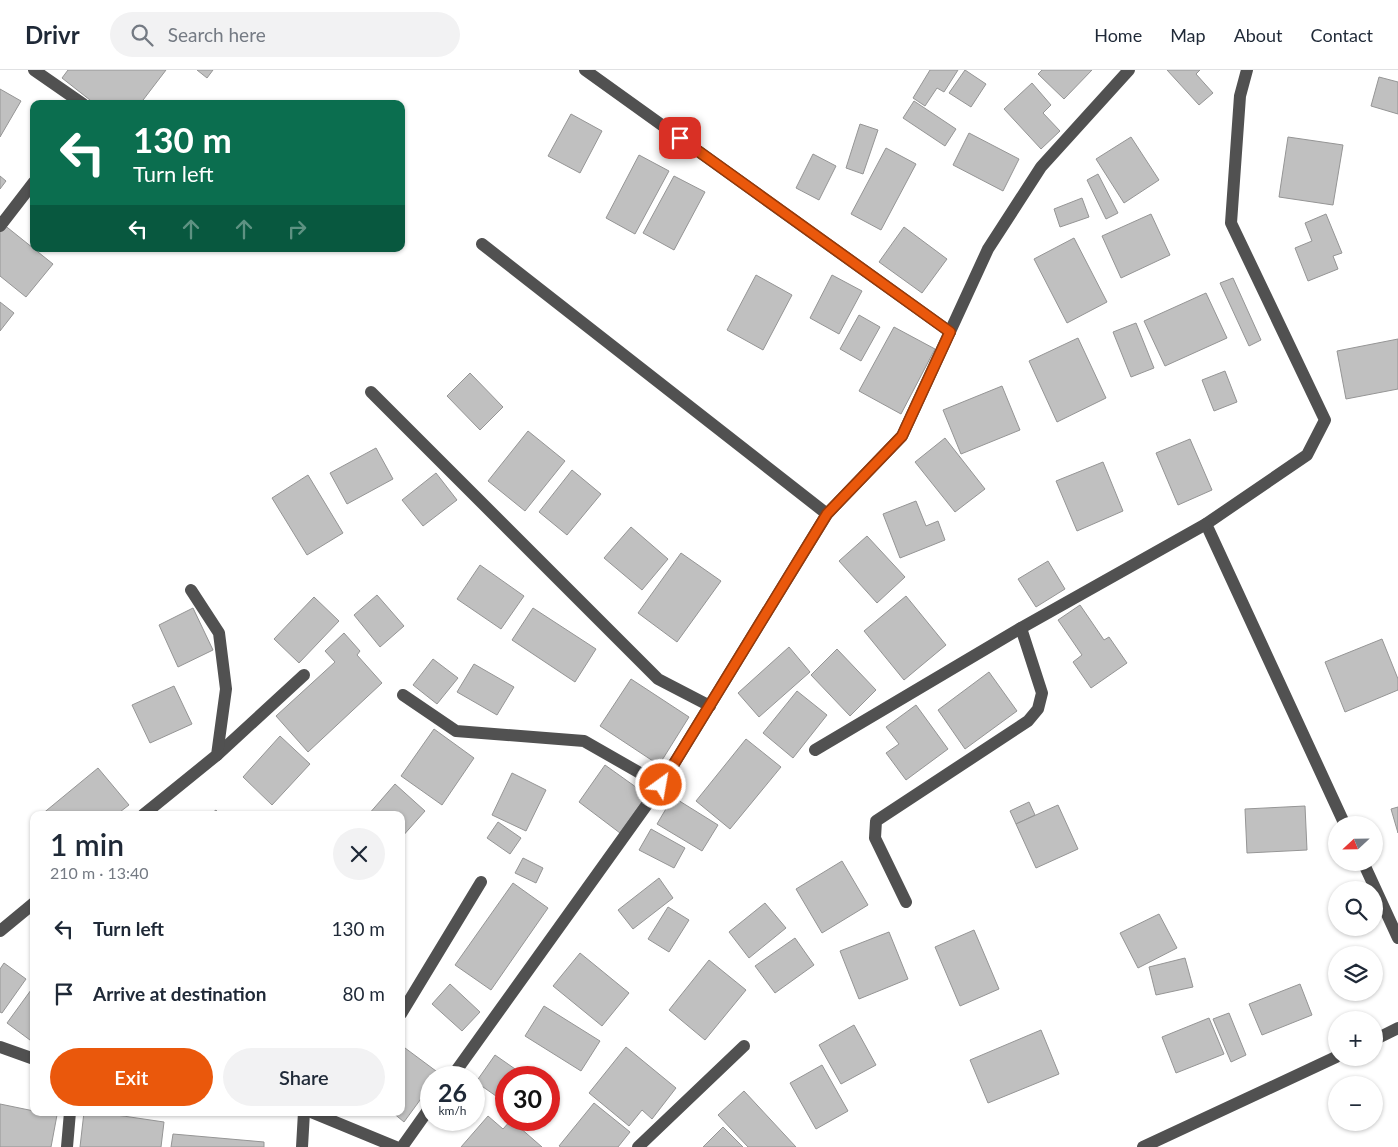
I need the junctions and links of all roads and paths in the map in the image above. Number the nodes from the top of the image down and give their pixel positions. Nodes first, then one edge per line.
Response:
1 (34, 70) edge
2 (585, 70) edge
3 (1129, 70) edge
4 (1247, 70) edge
5 (77, 100) edge
6 (30, 187) edge
7 (0, 226) edge
8 (482, 244) dead end
9 (950, 332) junction
10 (371, 392) dead end
11 (827, 514) junction
12 (1206, 524) junction
13 (191, 590) dead end
14 (1021, 628) junction
15 (304, 675) dead end
16 (403, 695) dead end
17 (710, 706) junction
18 (815, 750) dead end
19 (217, 755) junction
20 (661, 785) junction
21 (148, 811) edge
22 (1342, 816) edge
23 (1367, 871) edge
24 (481, 882) dead end
25 (906, 902) dead end
26 (30, 906) edge
27 (0, 931) edge
28 (1398, 938) edge
29 (405, 1007) edge
30 (1398, 1028) edge
31 (1383, 1036) edge
32 (744, 1046) dead end
33 (0, 1047) edge
34 (30, 1058) edge
35 (1328, 1061) edge
36 (461, 1066) edge
37 (70, 1116) edge
38 (304, 1116) edge
39 (339, 1117) edge
40 (420, 1122) edge
41 (66, 1147) edge
42 (302, 1147) edge
43 (396, 1147) edge
44 (402, 1147) edge
45 (638, 1147) edge
46 (1143, 1147) edge

1 - 5 street
2 - 9 street
3 - 9 street
4 - 12 street
6 - 7 street
8 - 11 street
9 - 11 street
10 - 17 street
11 - 17 street
12 - 14 street
12 - 22 street
13 - 19 street
14 - 18 street
14 - 25 street
15 - 19 street
16 - 20 street
17 - 20 street
19 - 21 street
20 - 36 street
23 - 28 street
24 - 29 street
26 - 27 street
30 - 31 street
32 - 45 street
33 - 34 street
35 - 46 street
37 - 41 street
38 - 42 street
39 - 43 street
40 - 44 street

